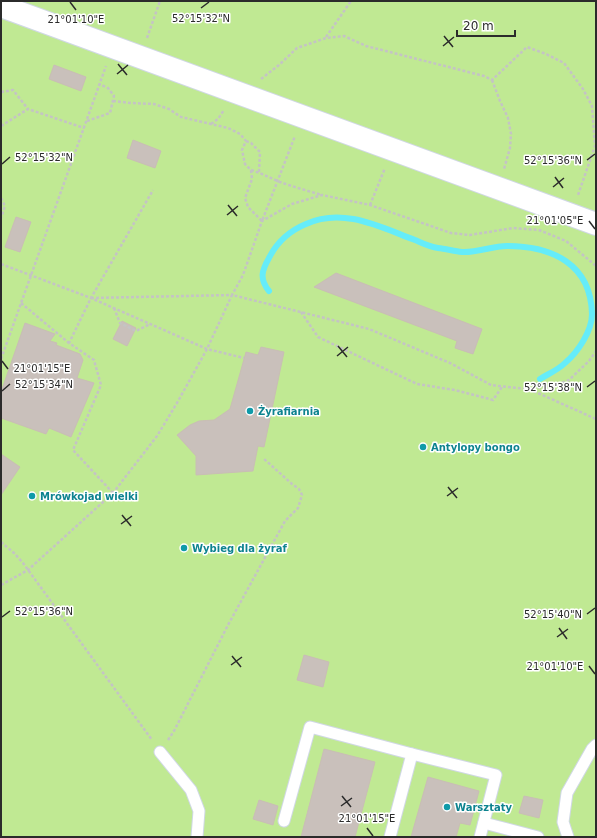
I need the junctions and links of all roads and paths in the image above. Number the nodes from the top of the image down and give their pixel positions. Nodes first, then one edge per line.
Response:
1 (160, 1) edge
2 (351, 1) edge
3 (1, 6) edge
4 (326, 38) junction
5 (137, 56) junction
6 (107, 62) dead end
7 (492, 80) junction
8 (99, 84) junction
9 (1, 92) edge
10 (250, 97) junction
11 (113, 101) junction
12 (227, 106) dead end
13 (28, 109) junction
14 (302, 117) junction
15 (86, 121) junction
16 (211, 124) junction
17 (1, 126) edge
18 (84, 128) junction
19 (246, 141) junction
20 (392, 150) junction
21 (251, 170) junction
22 (259, 172) junction
23 (278, 181) junction
24 (498, 188) junction
25 (153, 190) dead end
26 (322, 195) junction
27 (1, 198) edge
28 (370, 205) junction
29 (571, 215) junction
30 (1, 218) edge
31 (262, 221) junction
32 (596, 224) edge
33 (1, 264) edge
34 (596, 266) edge
35 (32, 275) junction
36 (232, 294) junction
37 (91, 298) junction
38 (21, 303) junction
39 (114, 308) junction
40 (301, 311) junction
41 (150, 324) junction
42 (69, 344) junction
43 (207, 349) junction
44 (596, 351) edge
45 (244, 358) dead end
46 (1, 359) edge
47 (502, 386) junction
48 (529, 389) junction
49 (596, 419) edge
50 (263, 458) dead end
51 (113, 494) junction
52 (1, 542) edge
53 (28, 570) junction
54 (1, 585) edge
55 (596, 744) edge
56 (160, 752) junction
57 (412, 754) junction
58 (284, 821) dead end
59 (484, 822) junction
60 (197, 837) edge
61 (390, 837) edge
62 (480, 837) edge
63 (538, 837) edge
64 (568, 837) edge

1 - 5 path
2 - 4 path
3 - 5 street
4 - 7 path
4 - 10 path
5 - 10 street
6 - 8 path
7 - 24 path
7 - 29 path
8 - 11 path
8 - 15 path
9 - 13 path
10 - 14 street
11 - 15 path
11 - 16 path
12 - 16 path
13 - 17 path
13 - 18 path
14 - 20 street
14 - 23 path
15 - 18 path
16 - 19 path
18 - 35 path
19 - 21 path
19 - 22 path
20 - 24 street
20 - 28 path
21 - 22 path
21 - 31 path
22 - 23 path
23 - 26 path
23 - 31 path
24 - 29 street
25 - 37 path
26 - 28 path
26 - 31 path
27 - 30 path
28 - 34 path
29 - 32 street
31 - 36 path
33 - 35 path
35 - 37 path
35 - 38 path
36 - 37 path
36 - 40 path
36 - 43 path
37 - 39 path
37 - 42 path
38 - 42 path
38 - 46 path
39 - 41 path
39 - 41 path
40 - 47 path
40 - 47 path
41 - 43 path
42 - 51 path
43 - 45 path
43 - 51 path
44 - 48 path
47 - 48 path
48 - 49 path
50 - 56 path
51 - 53 path
52 - 53 path
53 - 54 path
53 - 56 path
55 - 64 lane
56 - 60 lane
57 - 58 lane
57 - 59 lane
57 - 61 lane
59 - 62 lane
59 - 63 lane

